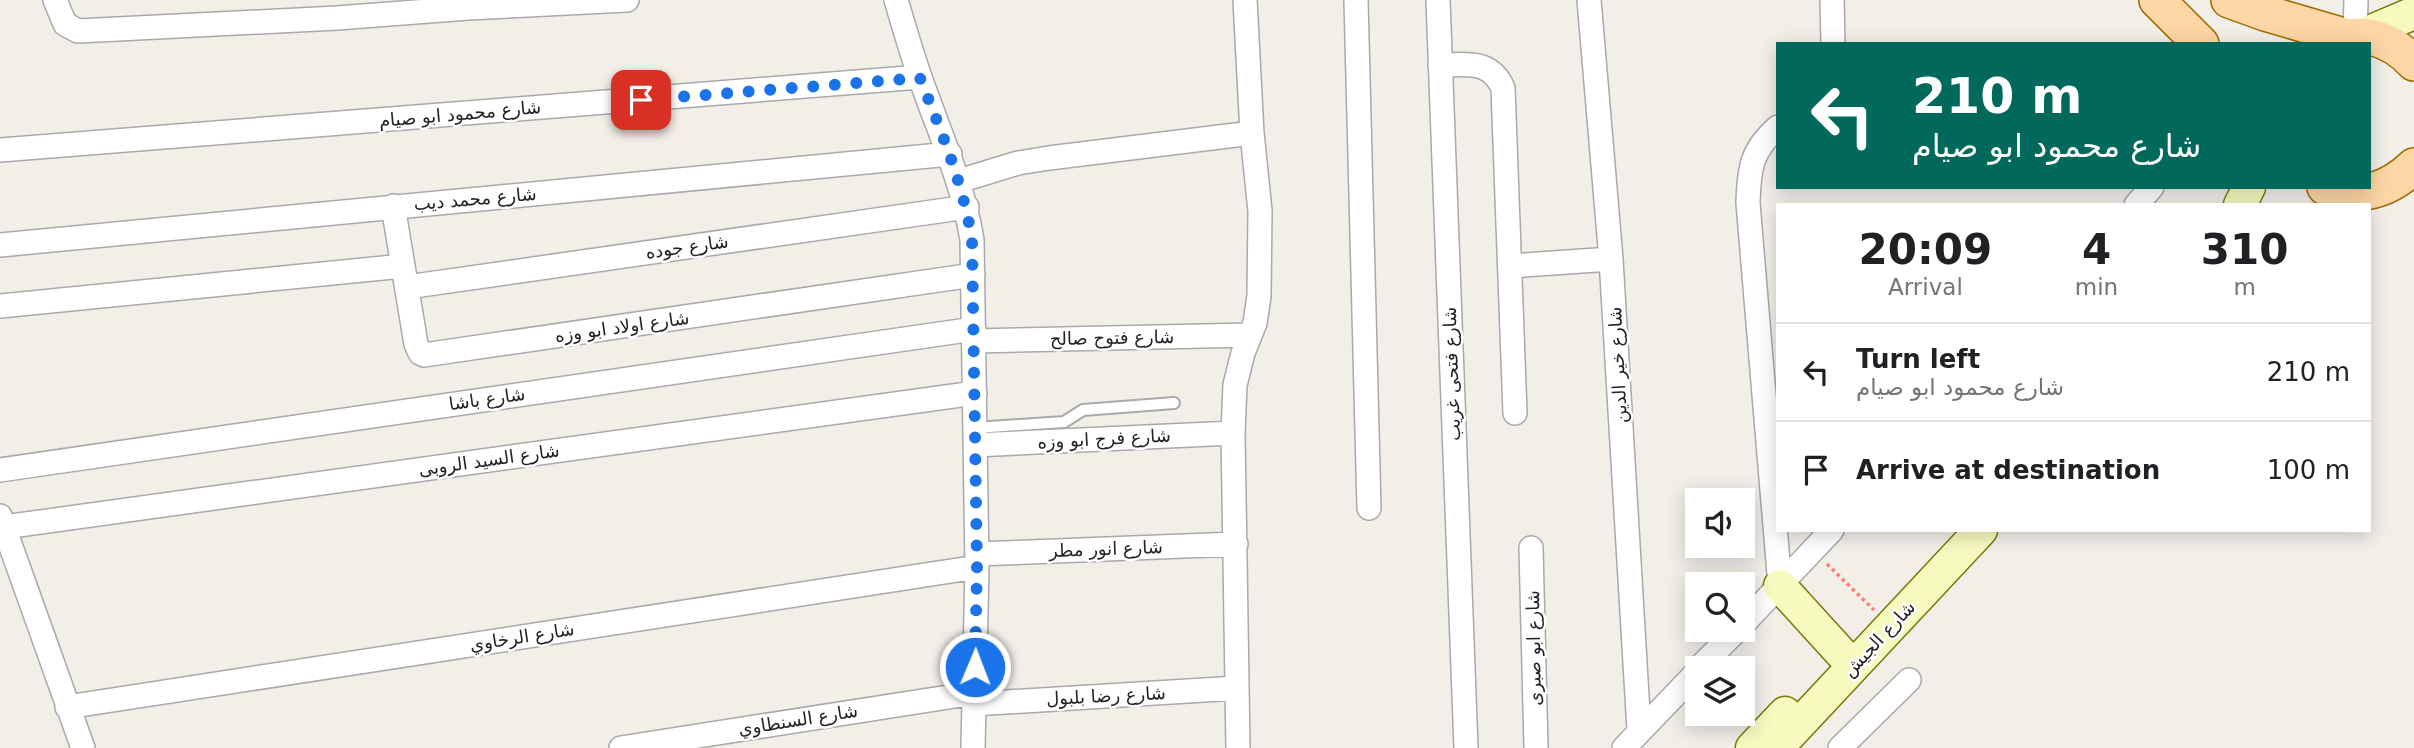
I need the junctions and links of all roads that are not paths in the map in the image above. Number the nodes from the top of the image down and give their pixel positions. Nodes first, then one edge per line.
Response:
1 (55, 0) edge
2 (627, 0) edge
3 (896, 0) edge
4 (1245, 0) edge
5 (1356, 0) edge
6 (1438, 0) edge
7 (1589, 0) edge
8 (1832, 0) edge
9 (2157, 0) edge
10 (2229, 0) edge
11 (2356, 0) edge
12 (2414, 13) edge
13 (2345, 37) edge
14 (1833, 42) edge
15 (2199, 42) edge
16 (2414, 63) edge
17 (1440, 65) junction
18 (920, 78) junction
19 (1776, 129) edge
20 (1252, 133) junction
21 (0, 150) edge
22 (950, 154) junction
23 (2414, 166) edge
24 (959, 181) junction
25 (2150, 189) edge
26 (2330, 189) edge
27 (2361, 196) edge
28 (2414, 197) edge
29 (2138, 203) edge
30 (393, 206) junction
31 (967, 207) junction
32 (0, 245) edge
33 (1611, 259) junction
34 (1511, 266) junction
35 (973, 275) junction
36 (405, 276) junction
37 (0, 306) edge
38 (974, 335) junction
39 (1250, 335) junction
40 (975, 393) junction
41 (1174, 403) dead end
42 (1515, 413) dead end
43 (1233, 433) junction
44 (975, 437) junction
45 (0, 470) edge
46 (1369, 508) dead end
47 (2, 521) edge
48 (1830, 532) edge
49 (1953, 532) edge
50 (1979, 532) edge
51 (1236, 544) junction
52 (1531, 548) dead end
53 (977, 561) junction
54 (1780, 586) junction
55 (1755, 612) edge
56 (1725, 642) edge
57 (1841, 653) junction
58 (1711, 656) edge
59 (1909, 680) dead end
60 (1685, 682) edge
61 (1237, 688) junction
62 (974, 698) junction
63 (67, 707) junction
64 (1639, 730) junction
65 (83, 748) edge
66 (621, 748) edge
67 (973, 748) edge
68 (1238, 748) edge
69 (1466, 748) edge
70 (1536, 748) edge
71 (1624, 748) edge
72 (1752, 748) edge
73 (1777, 748) edge
74 (1840, 748) edge

1 - 2 street
3 - 18 street
4 - 20 street
5 - 46 street
6 - 17 street, شارع فتحى غريب
7 - 33 street, شارع خير الدين
8 - 14 street
9 - 15 main road
10 - 13 main road
11 - 13 street
12 - 13 main road
13 - 16 main road
17 - 34 street
17 - 69 street, شارع فتحى غريب
18 - 21 street, شارع محمود ابو صيام
18 - 22 street
19 - 54 street
20 - 24 street
20 - 39 street
22 - 24 street
22 - 30 street, شارع محمد ديب
23 - 27 main road
24 - 31 street
25 - 29 street
26 - 27 main road
27 - 28 main road
30 - 32 street, شارع محمد ديب
30 - 36 street, شارع اولاد ابو وزه
31 - 35 street
31 - 36 street, شارع جوده
33 - 34 street
33 - 64 street, شارع خير الدين
34 - 42 street
35 - 36 street, شارع اولاد ابو وزه
35 - 38 street
36 - 37 street, شارع جوده
38 - 39 street, شارع فتوح صالح
38 - 40 street
38 - 45 street, شارع باشا
39 - 43 street
40 - 44 street
40 - 47 street, شارع السيد الروبى
41 - 44 lane
43 - 44 street, شارع فرج ابو وزه
43 - 51 street
44 - 53 street
47 - 63 street
48 - 54 street
49 - 57 main road, شارع الجيش
50 - 73 main road, شارع الجيش
51 - 53 street, شارع انور مطر
51 - 61 street
52 - 70 street, شارع ابو صبرى
53 - 62 street
53 - 63 street, شارع الرخاوي
54 - 55 street
54 - 57 main road
56 - 58 street
57 - 72 main road, شارع الجيش
59 - 74 street
60 - 64 street
61 - 62 street, شارع رضا بلبول
61 - 68 street
62 - 66 street, شارع السنطاوي
62 - 67 street
63 - 65 street
64 - 71 street

